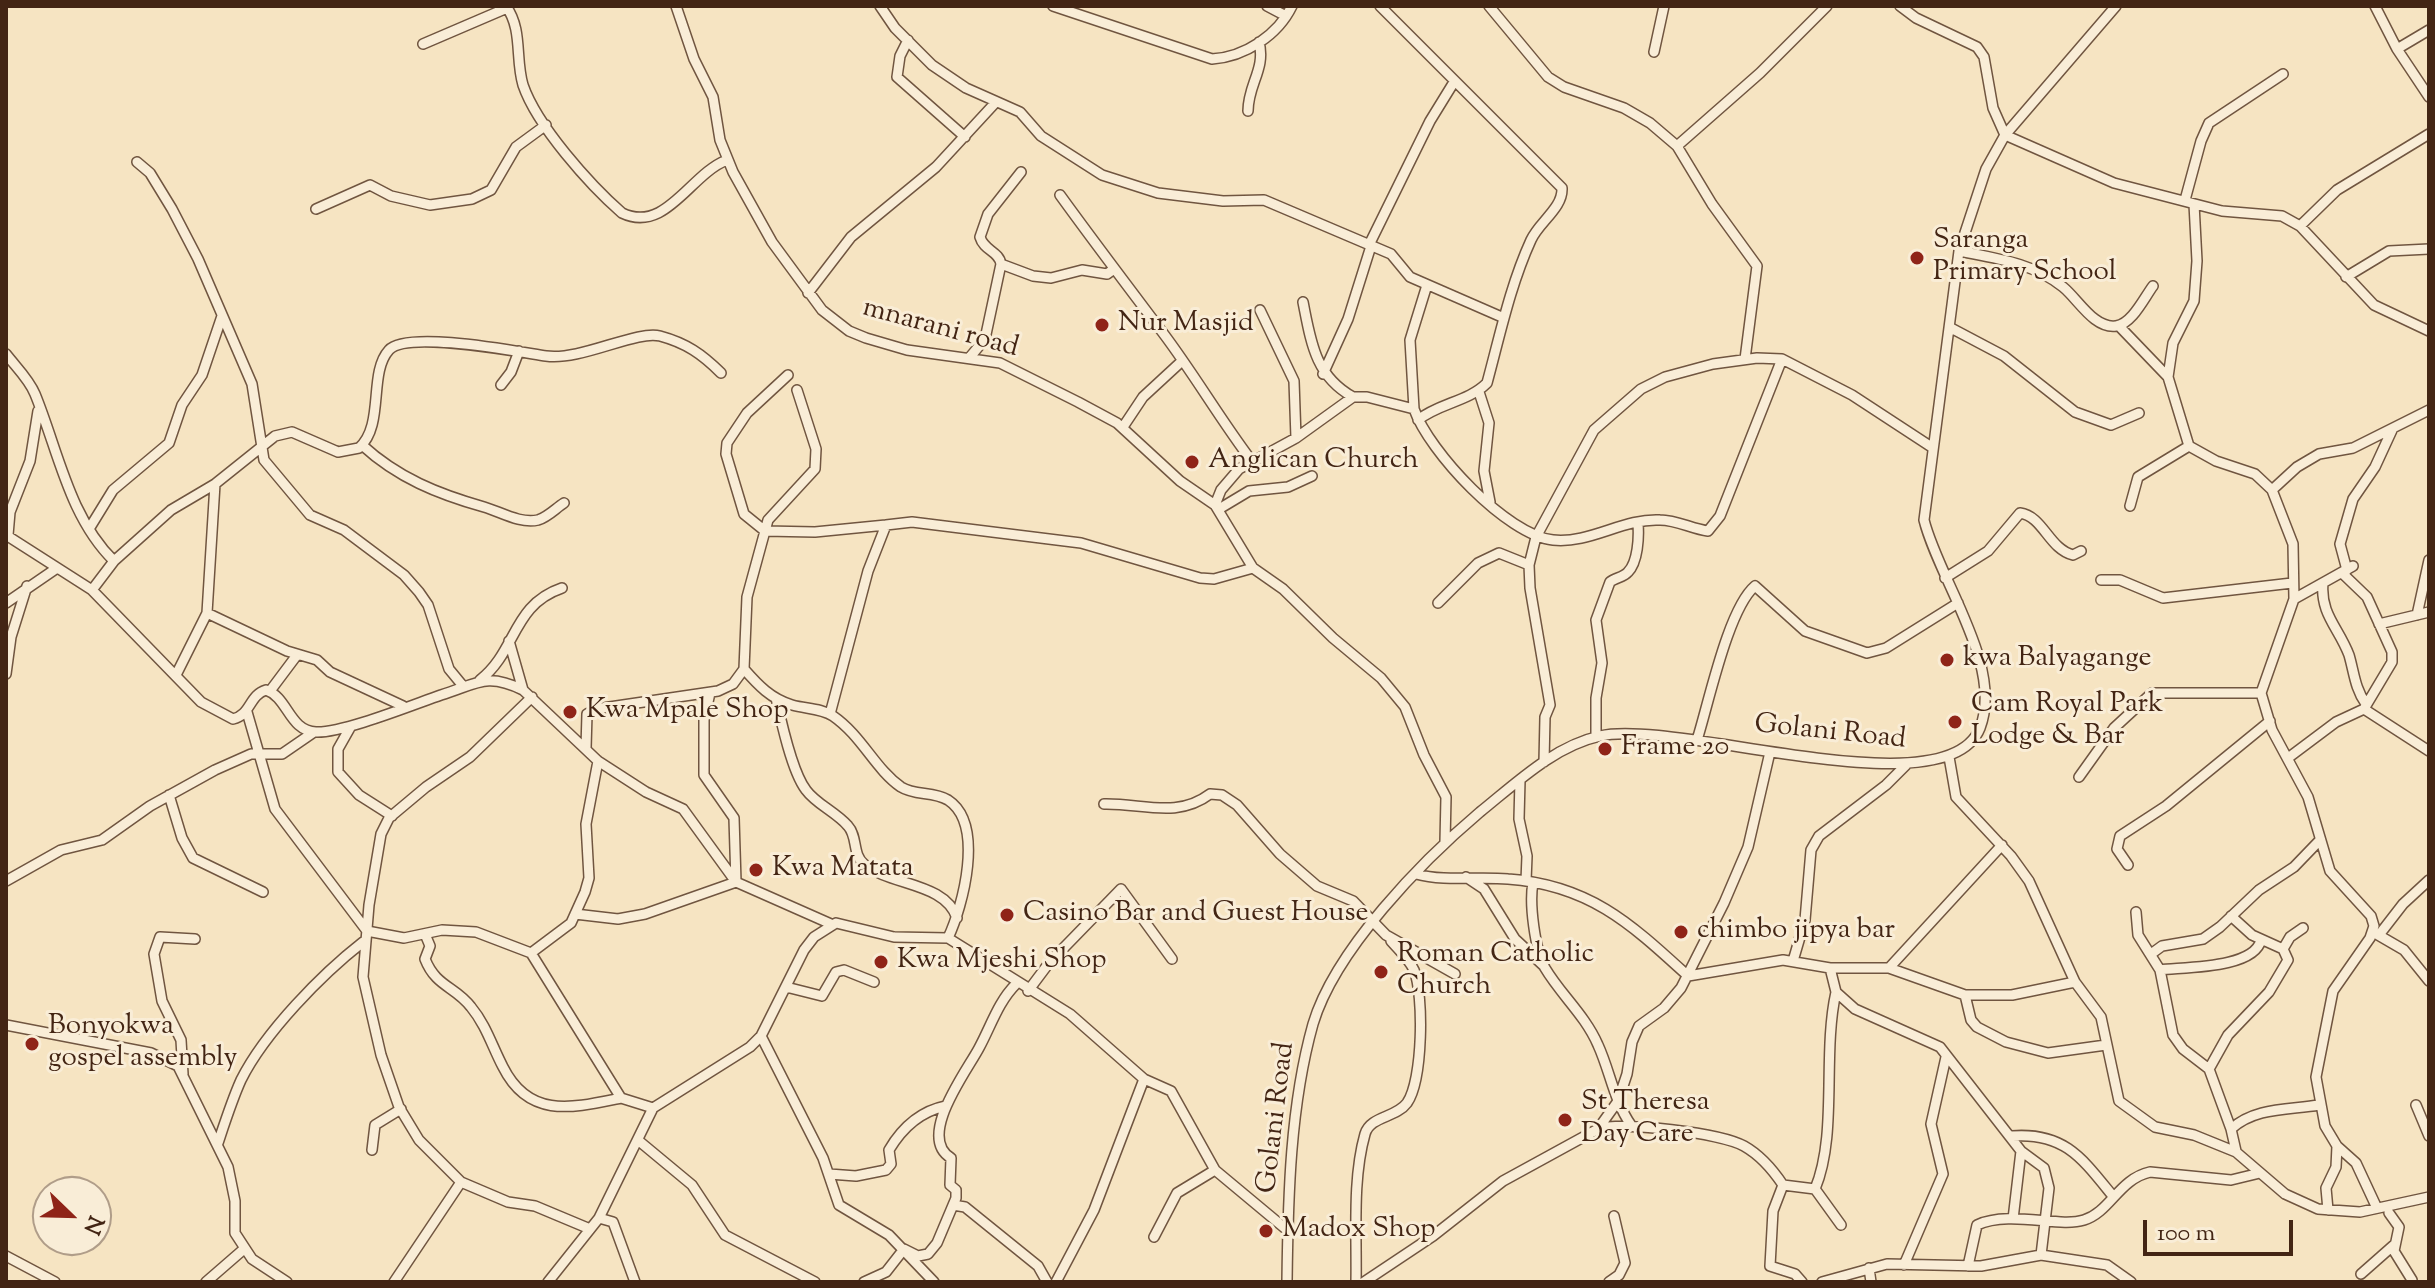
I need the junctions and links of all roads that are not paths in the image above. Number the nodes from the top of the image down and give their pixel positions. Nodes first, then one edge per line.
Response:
1 (676, 6) edge
2 (880, 6) edge
3 (1053, 6) edge
4 (1267, 6) edge
5 (1292, 6) edge
6 (1380, 6) edge
7 (1489, 6) edge
8 (1664, 6) edge
9 (1827, 6) edge
10 (1900, 6) edge
11 (2116, 6) edge
12 (2375, 6) edge
13 (507, 7) edge
14 (1286, 16) junction
15 (2429, 30) edge
16 (908, 40) junction
17 (1259, 42) junction
18 (423, 44) dead end
19 (2397, 49) junction
20 (1654, 52) dead end
21 (2283, 74) dead end
22 (1454, 82) junction
23 (2429, 97) edge
24 (996, 102) junction
25 (1248, 111) dead end
26 (546, 125) junction
27 (2429, 134) edge
28 (2005, 135) junction
29 (965, 137) junction
30 (1677, 146) junction
31 (727, 160) junction
32 (137, 162) dead end
33 (1021, 172) dead end
34 (1060, 195) dead end
35 (2189, 202) junction
36 (316, 209) dead end
37 (2300, 226) junction
38 (1370, 246) junction
39 (2429, 249) edge
40 (1959, 251) junction
41 (1001, 264) junction
42 (1114, 269) junction
43 (2346, 277) junction
44 (1427, 285) junction
45 (2153, 286) dead end
46 (808, 293) junction
47 (1303, 302) dead end
48 (1260, 310) dead end
49 (222, 316) junction
50 (1504, 318) junction
51 (2119, 326) junction
52 (1951, 328) junction
53 (2429, 331) edge
54 (519, 351) junction
55 (6, 354) edge
56 (970, 357) junction
57 (1745, 359) junction
58 (1782, 359) junction
59 (1182, 361) junction
60 (721, 373) dead end
61 (1323, 374) junction
62 (788, 375) dead end
63 (2168, 377) junction
64 (501, 385) dead end
65 (797, 390) dead end
66 (1479, 392) junction
67 (1353, 397) junction
68 (1414, 409) junction
69 (39, 410) junction
70 (2429, 410) edge
71 (2139, 413) dead end
72 (1418, 420) junction
73 (1123, 427) junction
74 (2393, 428) junction
75 (1296, 438) junction
76 (362, 445) junction
77 (2189, 446) junction
78 (260, 448) junction
79 (1933, 448) junction
80 (1251, 460) junction
81 (1312, 476) dead end
82 (215, 484) junction
83 (2272, 490) junction
84 (1490, 502) junction
85 (564, 503) dead end
86 (2130, 506) dead end
87 (1217, 507) junction
88 (1638, 524) junction
89 (886, 525) junction
90 (89, 529) junction
91 (765, 531) junction
92 (7, 535) edge
93 (1536, 537) junction
94 (2081, 551) dead end
95 (2429, 560) edge
96 (114, 561) junction
97 (1529, 565) junction
98 (57, 568) junction
99 (1253, 568) junction
100 (2347, 570) junction
101 (1945, 578) junction
102 (2101, 580) dead end
103 (2292, 583) junction
104 (2323, 583) junction
105 (27, 586) junction
106 (562, 588) dead end
107 (92, 590) junction
108 (2294, 599) junction
109 (6, 603) edge
110 (1438, 603) dead end
111 (1958, 603) junction
112 (2429, 612) edge
113 (207, 613) junction
114 (2417, 615) junction
115 (2379, 624) junction
116 (509, 641) junction
117 (297, 655) junction
118 (744, 669) junction
119 (6, 674) edge
120 (176, 675) junction
121 (480, 680) junction
122 (463, 686) junction
123 (523, 690) junction
124 (270, 691) junction
125 (710, 693) junction
126 (2261, 693) junction
127 (532, 697) junction
128 (776, 698) junction
129 (403, 706) junction
130 (2365, 706) junction
131 (247, 712) junction
132 (587, 714) junction
133 (830, 714) junction
134 (2270, 721) junction
135 (351, 725) junction
136 (569, 730) junction
137 (314, 732) junction
138 (1596, 736) junction
139 (1697, 740) junction
140 (586, 748) junction
141 (2429, 751) edge
142 (1770, 752) junction
143 (259, 753) junction
144 (1949, 757) junction
145 (2288, 758) junction
146 (598, 761) junction
147 (1544, 762) junction
148 (1906, 765) junction
149 (2079, 777) dead end
150 (1520, 780) junction
151 (169, 795) junction
152 (1104, 804) dead end
153 (392, 816) junction
154 (2320, 840) junction
155 (1445, 842) junction
156 (2002, 845) junction
157 (2128, 865) dead end
158 (1416, 874) junction
159 (1466, 877) junction
160 (2429, 880) edge
161 (6, 881) edge
162 (736, 882) junction
163 (1530, 882) junction
164 (263, 892) dead end
165 (2136, 912) dead end
166 (575, 914) junction
167 (2231, 916) junction
168 (957, 919) junction
169 (1373, 923) junction
170 (831, 924) junction
171 (2303, 928) dead end
172 (425, 934) junction
173 (2376, 934) junction
174 (1386, 935) junction
175 (365, 936) junction
176 (948, 938) junction
177 (195, 939) dead end
178 (2261, 940) junction
179 (2283, 949) junction
180 (531, 953) junction
181 (2151, 954) junction
182 (1172, 959) dead end
183 (1793, 961) junction
184 (1544, 966) junction
185 (1830, 968) junction
186 (1889, 968) junction
187 (2160, 970) junction
188 (1455, 974) dead end
189 (1688, 976) junction
190 (2429, 981) edge
191 (874, 982) dead end
192 (2075, 982) junction
193 (1016, 984) junction
194 (786, 987) junction
195 (1028, 991) junction
196 (1836, 992) junction
197 (1965, 995) junction
198 (6, 1025) edge
199 (761, 1036) junction
200 (2106, 1045) junction
201 (1946, 1057) junction
202 (2209, 1069) junction
203 (183, 1077) junction
204 (1144, 1079) junction
205 (621, 1098) junction
206 (1618, 1101) junction
207 (2319, 1105) junction
208 (2416, 1105) dead end
209 (946, 1106) junction
210 (653, 1108) junction
211 (401, 1109) junction
212 (1631, 1125) junction
213 (1598, 1129) junction
214 (2231, 1129) junction
215 (2012, 1136) junction
216 (2429, 1136) edge
217 (639, 1141) junction
218 (218, 1143) junction
219 (2337, 1146) junction
220 (372, 1150) dead end
221 (2021, 1151) junction
222 (2236, 1152) junction
223 (1215, 1170) junction
224 (2260, 1173) junction
225 (829, 1174) junction
226 (461, 1182) junction
227 (1783, 1185) junction
228 (1815, 1189) junction
229 (2112, 1195) junction
230 (2429, 1197) edge
231 (953, 1205) junction
232 (2403, 1205) junction
233 (2376, 1206) junction
234 (2328, 1210) junction
235 (2389, 1213) dead end
236 (1614, 1216) dead end
237 (599, 1218) junction
238 (2045, 1218) junction
239 (2013, 1219) junction
240 (1841, 1225) dead end
241 (2399, 1227) junction
242 (590, 1229) junction
243 (1287, 1230) junction
244 (1154, 1237) dead end
245 (2395, 1244) junction
246 (244, 1249) junction
247 (904, 1249) junction
248 (2041, 1255) junction
249 (8, 1260) edge
250 (1904, 1265) junction
251 (1968, 1266) junction
252 (1869, 1268) junction
253 (2361, 1274) dead end
254 (2125, 1280) edge
255 (2412, 1280) dead end
256 (55, 1282) edge
257 (206, 1282) edge
258 (287, 1282) edge
259 (394, 1282) edge
260 (548, 1282) edge
261 (635, 1282) edge
262 (815, 1282) edge
263 (864, 1282) edge
264 (934, 1282) edge
265 (1047, 1282) edge
266 (1056, 1282) edge
267 (1287, 1282) edge
268 (1356, 1282) edge
269 (1364, 1282) edge
270 (1609, 1282) edge
271 (1802, 1282) edge
272 (1822, 1282) edge
273 (1871, 1282) edge

1 - 31 street, mnarani road
2 - 16 street
3 - 17 street
4 - 14 street
5 - 14 street
6 - 22 street
7 - 30 street
8 - 20 street
9 - 30 street
10 - 28 street
11 - 28 street
12 - 19 street
13 - 18 street
13 - 26 street
14 - 17 street
15 - 19 street
16 - 24 street
16 - 29 street
17 - 25 street
19 - 23 street
21 - 35 street
22 - 38 street
22 - 50 street
24 - 29 street
24 - 38 street
26 - 31 street
26 - 36 street
27 - 37 street
28 - 35 street
28 - 40 street
29 - 46 street
30 - 57 street
31 - 46 street, mnarani road
32 - 49 street
33 - 41 street
34 - 42 street
35 - 37 street
35 - 63 street
37 - 43 street
38 - 44 street
38 - 61 street
39 - 43 street
40 - 51 street
40 - 52 street
41 - 42 street
41 - 56 street
42 - 59 street
43 - 53 street
44 - 50 street
44 - 68 street
45 - 51 street
46 - 56 street, mnarani road
47 - 61 street
48 - 75 street
49 - 78 street
49 - 90 street
50 - 66 street
51 - 63 street
52 - 71 street
52 - 79 street
54 - 60 street
54 - 64 street
54 - 76 street
55 - 69 street
56 - 73 street, mnarani road
57 - 58 street
57 - 93 street
58 - 79 street
58 - 88 street
59 - 73 street
59 - 80 street
61 - 67 street
62 - 91 street
63 - 77 street
65 - 91 street
66 - 72 street
66 - 84 street
67 - 68 street
67 - 75 street
68 - 72 street
69 - 90 street
69 - 92 street
70 - 74 street
72 - 84 street
73 - 87 street, mnarani road
74 - 83 street
74 - 100 street
75 - 80 street
76 - 78 street
76 - 85 street
77 - 83 street
77 - 86 street
78 - 82 street
78 - 122 street
79 - 101 street
80 - 87 street
81 - 87 street
82 - 96 street
82 - 113 street
83 - 103 street
84 - 93 street
87 - 99 street, mnarani road
88 - 93 street
88 - 138 street
89 - 91 street
89 - 99 street
89 - 133 street
90 - 96 street
91 - 118 street
92 - 98 street
93 - 97 street
94 - 101 street
95 - 114 street
96 - 107 street
97 - 110 street
97 - 147 street
98 - 105 street
98 - 107 street
99 - 155 street, mnarani road
100 - 104 street
100 - 115 street
101 - 111 street
102 - 103 street
103 - 108 street
104 - 108 street
104 - 130 street
105 - 109 street
105 - 119 street
106 - 116 street
107 - 120 street
108 - 126 street
111 - 139 street
111 - 144 street
112 - 114 street
113 - 117 street
113 - 120 street
114 - 115 street
115 - 130 street
116 - 121 street
116 - 123 street
117 - 124 street
117 - 129 street
118 - 125 street
118 - 128 street
120 - 131 street
121 - 122 street
121 - 123 street
122 - 129 street
123 - 127 street
124 - 131 street
124 - 137 street
125 - 132 street
125 - 162 street
126 - 134 street
126 - 149 street
127 - 136 street
127 - 153 street
128 - 133 street
128 - 168 street
129 - 135 street
130 - 141 street
130 - 145 street
131 - 143 street
132 - 136 street
132 - 140 street
133 - 168 street
134 - 145 street
134 - 157 street
135 - 137 street
135 - 153 street
136 - 140 street
137 - 143 street
138 - 139 street, Golani Road
138 - 147 street, Golani Road
139 - 142 street, Golani Road
140 - 146 street
142 - 148 street, Golani Road
142 - 189 street
143 - 151 street
143 - 175 street
144 - 148 street, Golani Road
144 - 156 street
145 - 154 street
146 - 162 street
146 - 166 street
147 - 150 street, Golani Road
148 - 183 street
150 - 155 street, Golani Road
150 - 163 street
151 - 161 street
151 - 164 street
152 - 169 street
153 - 175 street
154 - 167 street
154 - 173 street
155 - 158 street, Golani Road
156 - 186 street
156 - 192 street
158 - 159 street
158 - 169 street, Golani Road
159 - 163 street
159 - 184 street
160 - 173 street
162 - 166 street
162 - 170 street
163 - 184 street
163 - 189 street
165 - 181 street
166 - 180 street
167 - 178 street
167 - 181 street
168 - 176 street
169 - 174 street
169 - 243 street, Golani Road
170 - 176 street
170 - 194 street
171 - 179 street
172 - 175 street
172 - 180 street
172 - 205 street
173 - 190 street
173 - 207 street
174 - 188 street
174 - 268 street
175 - 211 street
175 - 218 street
176 - 193 street
177 - 203 street
178 - 179 street
178 - 187 street
179 - 202 street
180 - 205 street
181 - 187 street
182 - 195 street
183 - 185 street
183 - 189 street
184 - 206 street
185 - 186 street
185 - 196 street
186 - 197 street
187 - 202 street
189 - 206 street
191 - 194 street
192 - 197 street
192 - 200 street
193 - 195 street
193 - 209 street
194 - 199 street
195 - 204 street
196 - 201 street
196 - 228 street
197 - 200 street
198 - 203 street
199 - 210 street
199 - 225 street
200 - 222 street
201 - 215 street
201 - 250 street
202 - 214 street
203 - 218 street
204 - 223 street
204 - 266 street
205 - 210 street
206 - 212 street
206 - 213 street
207 - 214 street
207 - 219 street
208 - 216 street
209 - 225 street
209 - 231 street
210 - 217 street
211 - 220 street
211 - 226 street
212 - 213 street
212 - 227 street
213 - 269 street
214 - 222 street
215 - 221 street
215 - 229 street
217 - 237 street
217 - 262 street
218 - 246 street
219 - 233 street
219 - 234 street
221 - 238 street
221 - 239 street
222 - 224 street
223 - 243 street
223 - 244 street
224 - 229 street
224 - 234 street
225 - 247 street
226 - 242 street
226 - 259 street
227 - 228 street
227 - 271 street
228 - 240 street
229 - 238 street
230 - 232 street
231 - 247 street
231 - 265 street
232 - 233 street
232 - 241 street
233 - 234 street
235 - 241 street
236 - 270 street
237 - 242 street
237 - 261 street
238 - 239 street
238 - 248 street
239 - 251 street
241 - 245 street
242 - 260 street
243 - 267 street, Golani Road
245 - 253 street
245 - 255 street
246 - 257 street
246 - 258 street
247 - 263 street
247 - 264 street
248 - 251 street
248 - 254 street
249 - 256 street
250 - 251 street
250 - 252 street
252 - 272 street
252 - 273 street

